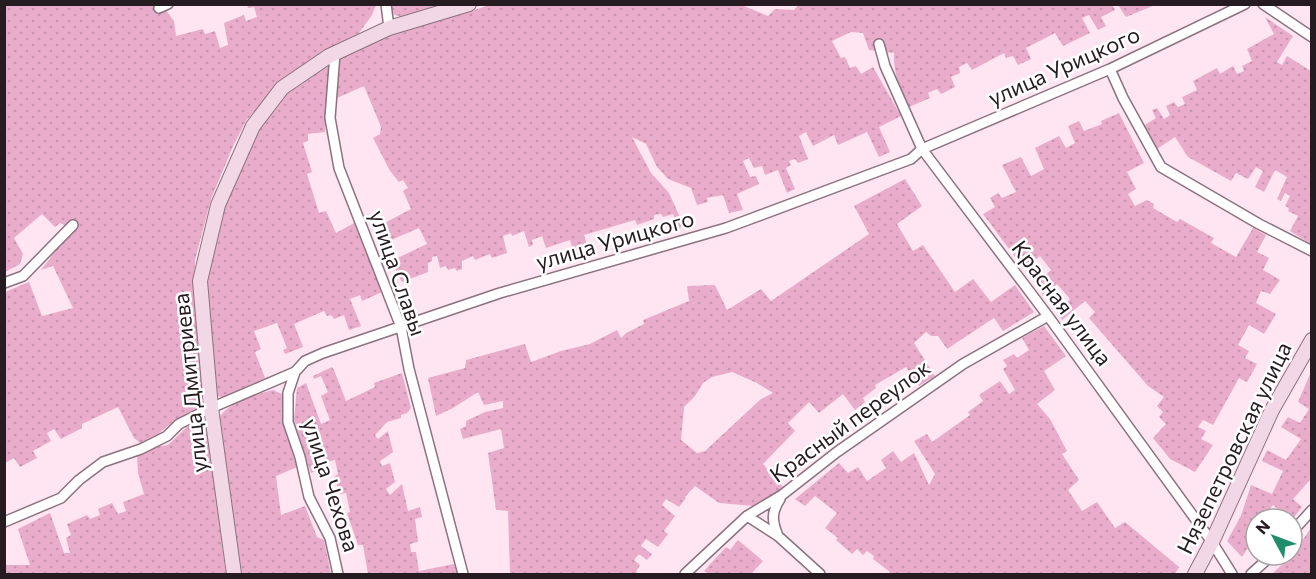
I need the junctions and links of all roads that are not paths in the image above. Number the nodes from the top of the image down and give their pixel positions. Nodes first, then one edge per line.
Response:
1 (386, 4) edge
2 (469, 4) edge
3 (1245, 4) edge
4 (1263, 4) edge
5 (390, 28) junction
6 (1311, 37) edge
7 (879, 44) dead end
8 (335, 53) junction
9 (1110, 69) junction
10 (922, 149) junction
11 (73, 225) dead end
12 (1311, 251) edge
13 (4, 283) edge
14 (1048, 316) junction
15 (400, 327) junction
16 (1311, 340) edge
17 (296, 372) junction
18 (211, 408) junction
19 (782, 495) junction
20 (747, 516) junction
21 (4, 522) edge
22 (778, 536) junction
23 (1212, 542) junction
24 (234, 574) edge
25 (338, 574) edge
26 (463, 574) edge
27 (685, 574) edge
28 (820, 574) edge
29 (1195, 574) edge
30 (1232, 574) edge

1 - 5 street
2 - 5 street, улица Дмитриева
3 - 9 street, улица Урицкого
4 - 6 street
5 - 8 street, улица Дмитриева
7 - 10 street, Красная улица
8 - 15 street, улица Славы
8 - 18 street, улица Дмитриева
9 - 10 street, улица Урицкого
9 - 12 street
10 - 14 street, Красная улица
10 - 15 street, улица Урицкого
11 - 13 street
14 - 19 street, Красный переулок
14 - 23 street, Красная улица
15 - 17 street, улица Урицкого
15 - 26 street, улица Славы
16 - 23 street, Нязепетровская улица
17 - 18 street, улица Урицкого
17 - 25 street, улица Чехова
18 - 21 street, улица Урицкого
18 - 24 street, улица Дмитриева
19 - 20 street, Красный переулок
19 - 22 street
20 - 22 street
20 - 27 street, Красный переулок
22 - 28 street
23 - 29 street, Нязепетровская улица
23 - 30 street, Красная улица

